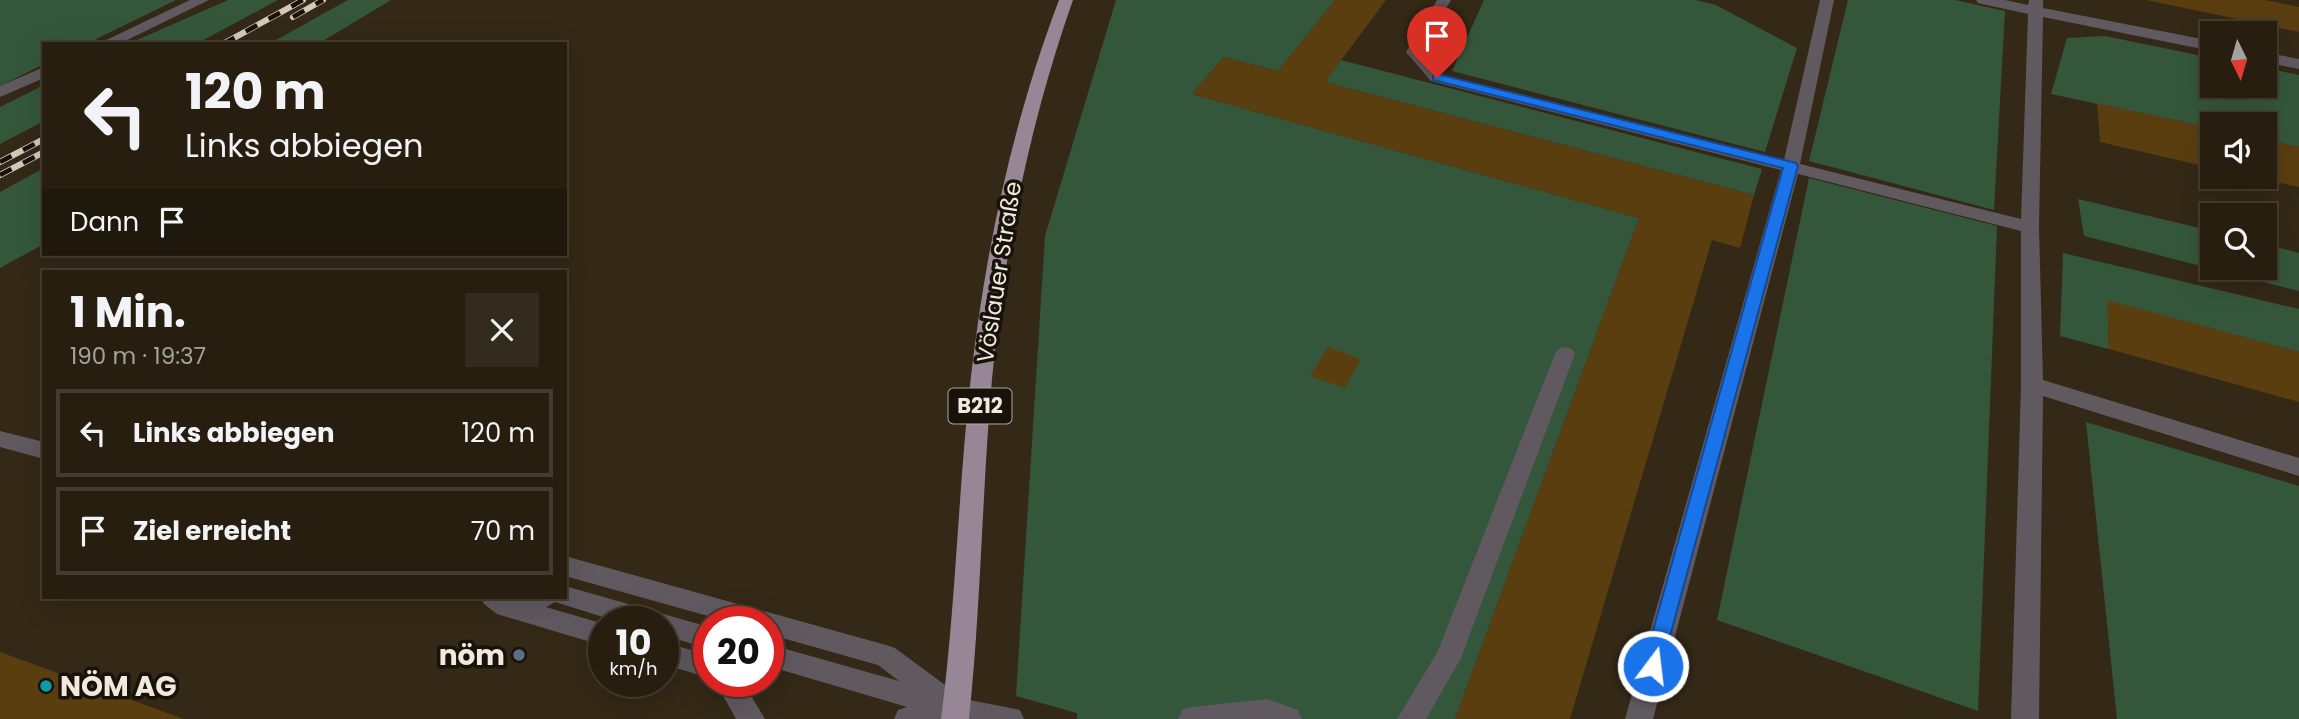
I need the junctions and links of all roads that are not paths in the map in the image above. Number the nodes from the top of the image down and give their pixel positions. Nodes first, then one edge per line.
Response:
1 (202, 0) edge
2 (1066, 0) edge
3 (1444, 0) edge
4 (1827, 0) edge
5 (1983, 0) edge
6 (2036, 5) edge
7 (110, 42) edge
8 (2200, 43) edge
9 (2277, 60) edge
10 (2299, 64) edge
11 (42, 73) edge
12 (0, 92) edge
13 (1791, 166) junction
14 (2030, 227) junction
15 (1566, 354) dead end
16 (2032, 385) junction
17 (0, 439) edge
18 (42, 450) edge
19 (2299, 467) edge
20 (567, 567) edge
21 (567, 597) edge
22 (506, 600) edge
23 (600, 606) edge
24 (709, 606) edge
25 (784, 627) edge
26 (588, 629) edge
27 (784, 660) edge
28 (738, 697) edge
29 (956, 714) edge
30 (751, 719) edge
31 (908, 719) edge
32 (1010, 719) edge
33 (1192, 719) edge
34 (1288, 719) edge
35 (1412, 719) edge
36 (1639, 719) edge
37 (2025, 719) edge

1 - 7 lane
2 - 29 main road, Vöslauer Straße / B212
3 - 13 lane
4 - 13 lane
5 - 6 lane
6 - 8 lane
6 - 14 lane
9 - 10 lane
11 - 12 lane
13 - 14 lane
13 - 36 lane
14 - 16 lane
15 - 35 lane
16 - 19 lane
16 - 37 lane
17 - 18 lane
20 - 24 lane
21 - 23 lane
22 - 26 lane
25 - 29 lane
27 - 29 lane
28 - 30 lane
29 - 31 lane
29 - 32 lane
33 - 34 lane

